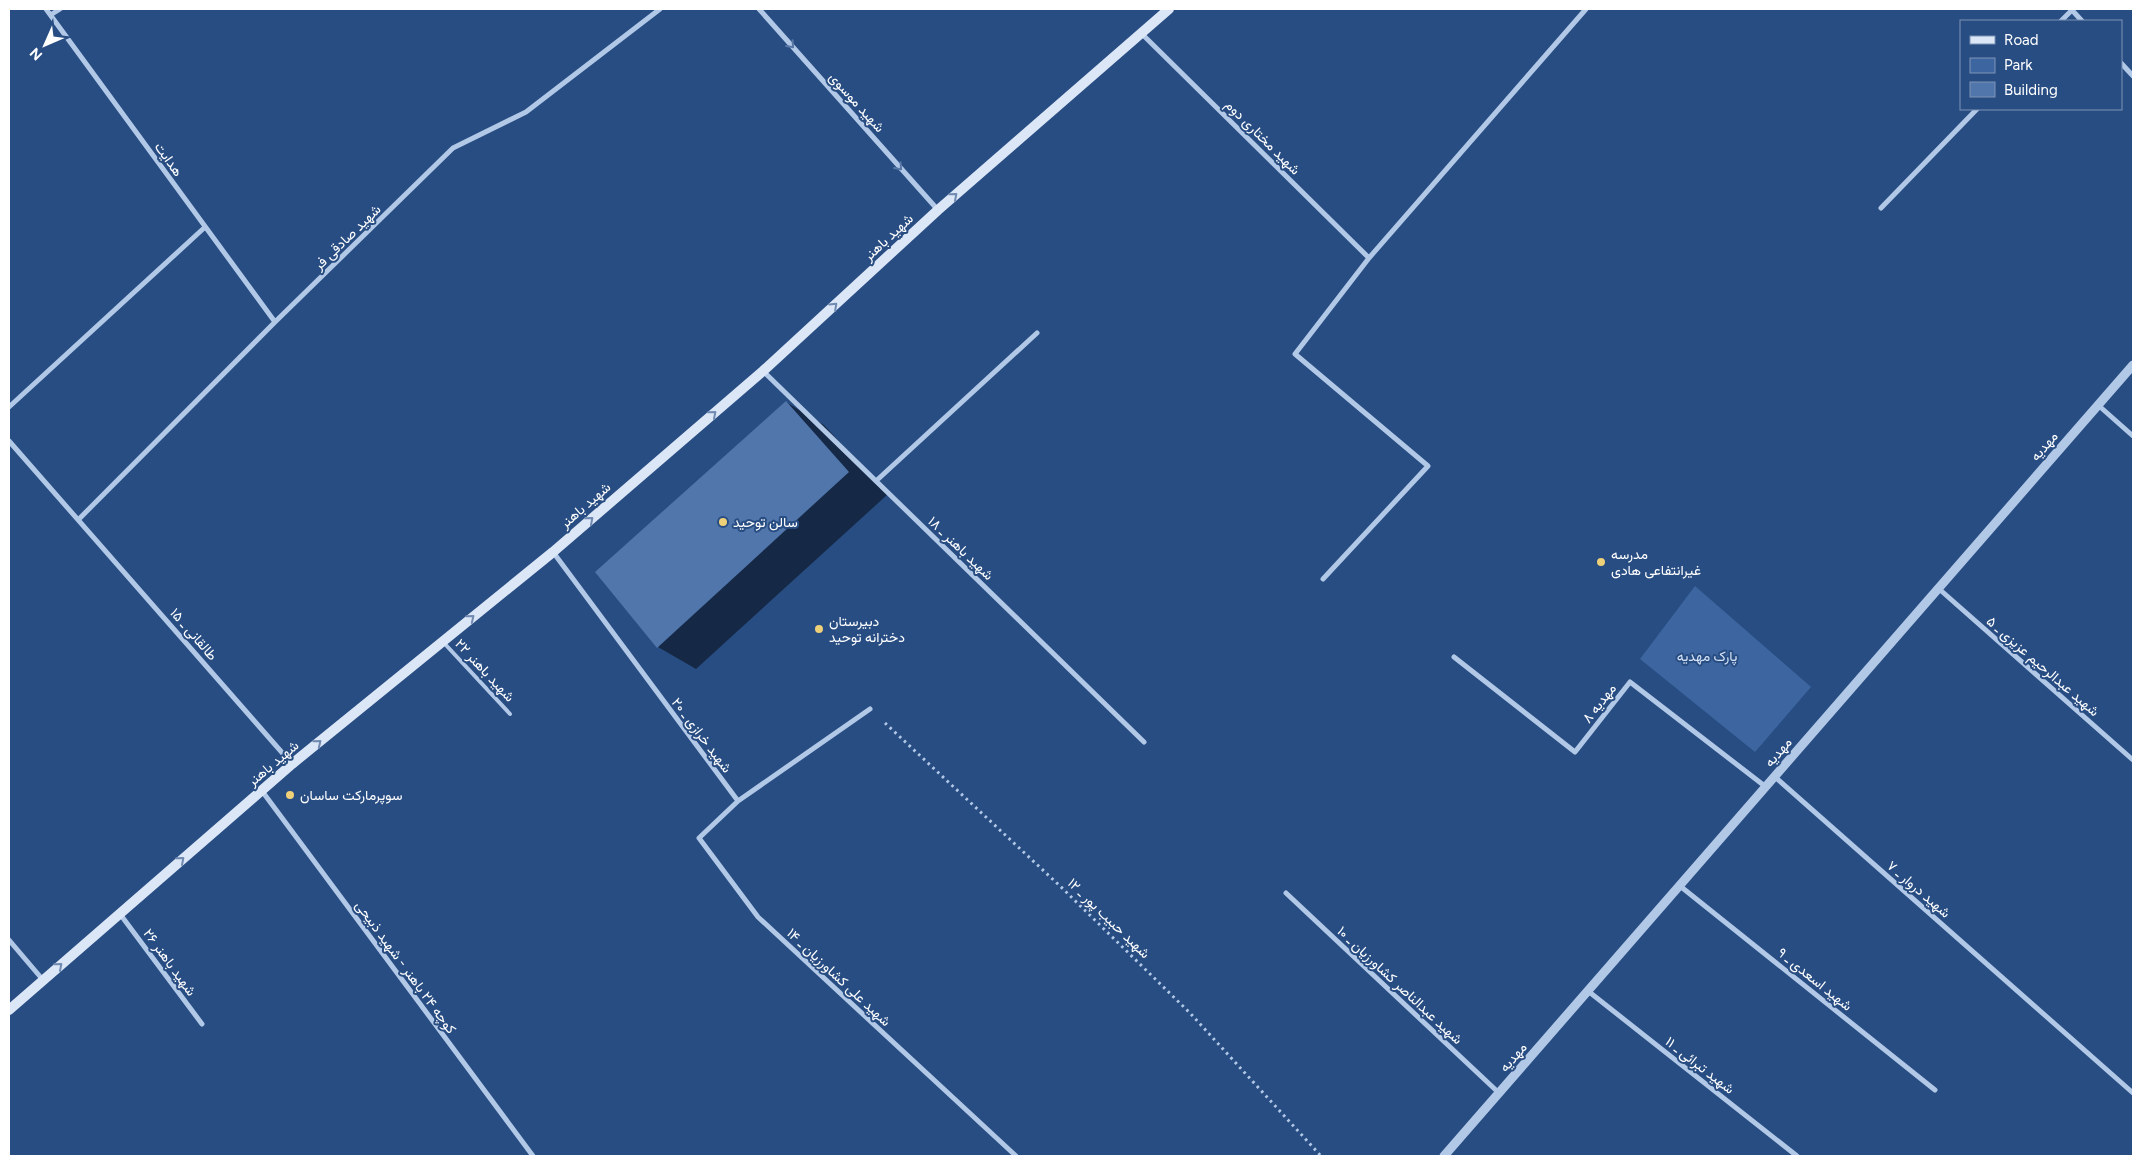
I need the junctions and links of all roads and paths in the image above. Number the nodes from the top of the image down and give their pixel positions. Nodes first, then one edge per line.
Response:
1 (46, 9) edge
2 (60, 9) edge
3 (660, 9) edge
4 (759, 9) edge
5 (1169, 9) edge
6 (1586, 9) edge
7 (2071, 9) edge
8 (52, 14) junction
9 (2062, 20) edge
10 (2081, 20) edge
11 (1141, 32) junction
12 (2122, 64) edge
13 (2133, 76) edge
14 (1976, 110) edge
15 (1881, 208) dead end
16 (938, 210) junction
17 (204, 228) junction
18 (1369, 258) junction
19 (275, 322) junction
20 (1037, 333) dead end
21 (2133, 365) edge
22 (763, 371) junction
23 (2098, 405) junction
24 (9, 407) edge
25 (2133, 436) edge
26 (9, 441) edge
27 (876, 481) junction
28 (80, 519) junction
29 (553, 552) junction
30 (1323, 580) dead end
31 (1938, 588) junction
32 (442, 641) junction
33 (1454, 657) dead end
34 (870, 709) joint
35 (510, 714) dead end
36 (1144, 742) dead end
37 (2133, 760) edge
38 (292, 764) junction
39 (1775, 777) junction
40 (1766, 787) junction
41 (262, 790) junction
42 (738, 801) junction
43 (1680, 886) junction
44 (1286, 893) dead end
45 (120, 913) junction
46 (9, 940) edge
47 (43, 980) junction
48 (1588, 991) junction
49 (9, 1010) edge
50 (202, 1024) dead end
51 (1934, 1090) dead end
52 (1500, 1093) junction
53 (2133, 1093) edge
54 (533, 1156) edge
55 (1016, 1156) edge
56 (1321, 1156) edge
57 (1444, 1156) edge
58 (1797, 1156) edge

1 - 8 street, هدایت
2 - 8 street
3 - 19 street, شهید صادقی فر
4 -> 16 street, شهید موسوی
5 - 11 main road, شهید باهنر
6 - 18 street
7 - 9 street
7 - 10 street
8 - 17 street, هدایت
16 -> 11 main road, شهید باهنر
11 - 18 street, شهید مختاری دوم
12 - 13 street
14 - 15 street
22 -> 16 main road, شهید باهنر
17 - 19 street, هدایت
17 - 24 street
18 - 30 street
19 - 28 street, شهید صادقی فر
20 - 27 street
21 - 23 street, مهدیه
22 - 27 street, شهید باهنر ـ ۱۸
29 -> 22 main road, شهید باهنر
23 - 25 street
23 - 31 street, مهدیه
26 - 28 street, طالقانی ـ ۱۵
27 - 36 street, شهید باهنر ـ ۱۸
28 - 38 street, طالقانی ـ ۱۵
32 -> 29 main road, شهید باهنر
29 - 42 street, شهید خرازی ـ ۲۰
31 - 37 street, شهید عبدالرحیم عزیزی ـ ۵
31 - 39 street, مهدیه
32 - 35 lane, شهید باهنر ۲۲
38 -> 32 main road, شهید باهنر
33 - 40 street, مهدیه ۸
34 - 42 street
34 - 56 path, شهید حبیب پور ـ ۱۲
38 - 41 main road, شهید باهنر
39 - 40 street, مهدیه
39 - 53 street, شهید دروار ـ ۷
40 - 43 street, مهدیه
45 -> 41 main road, شهید باهنر
41 - 54 street, کوچه ۲۴ باهنر - شهید ذبیحی
42 - 55 street, شهید علی کشاورزیان ـ ۱۴
43 - 48 street, مهدیه
43 - 51 street, شهید اسعدی ـ ۹
44 - 52 street, شهید عبدالناصر کشاورزیان ـ ۱۰
47 -> 45 main road, شهید باهنر
45 - 50 street, شهید باهنر ۲۶
46 - 47 street
47 - 49 main road, شهید باهنر
48 - 52 street, مهدیه
48 - 58 street, شهید تبرائی ـ ۱۱
52 - 57 street, مهدیه

